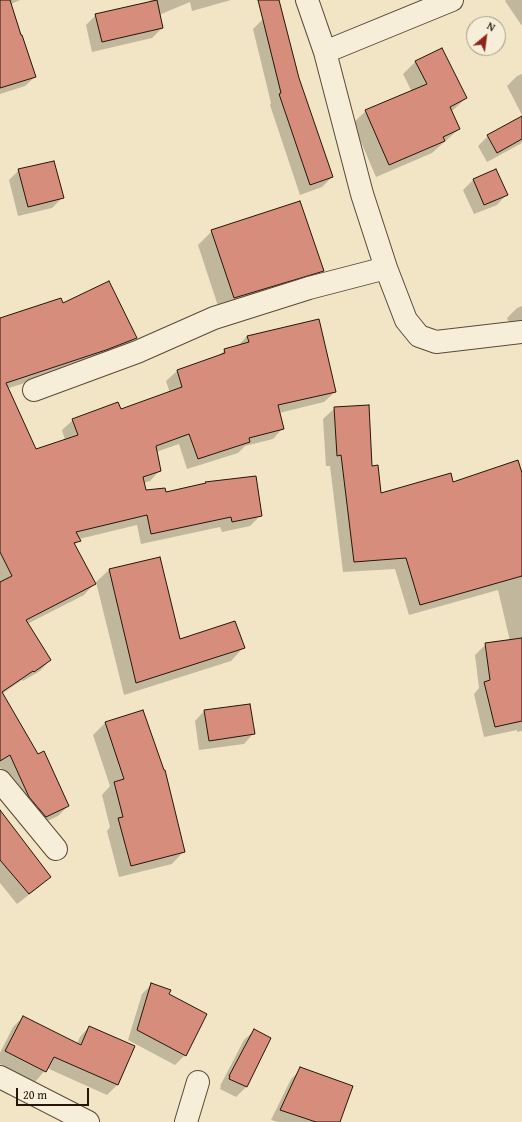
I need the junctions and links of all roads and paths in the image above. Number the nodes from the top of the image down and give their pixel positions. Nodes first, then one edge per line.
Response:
1 (307, 0) edge
2 (452, 0) edge
3 (325, 52) junction
4 (386, 268) junction
5 (522, 332) edge
6 (34, 390) dead end
7 (0, 781) edge
8 (56, 849) dead end
9 (0, 1077) edge
10 (198, 1082) dead end
11 (88, 1122) edge
12 (186, 1122) edge

1 - 3 street
2 - 3 street
3 - 4 street
4 - 5 street
4 - 6 street
7 - 8 street
9 - 11 street
10 - 12 street

